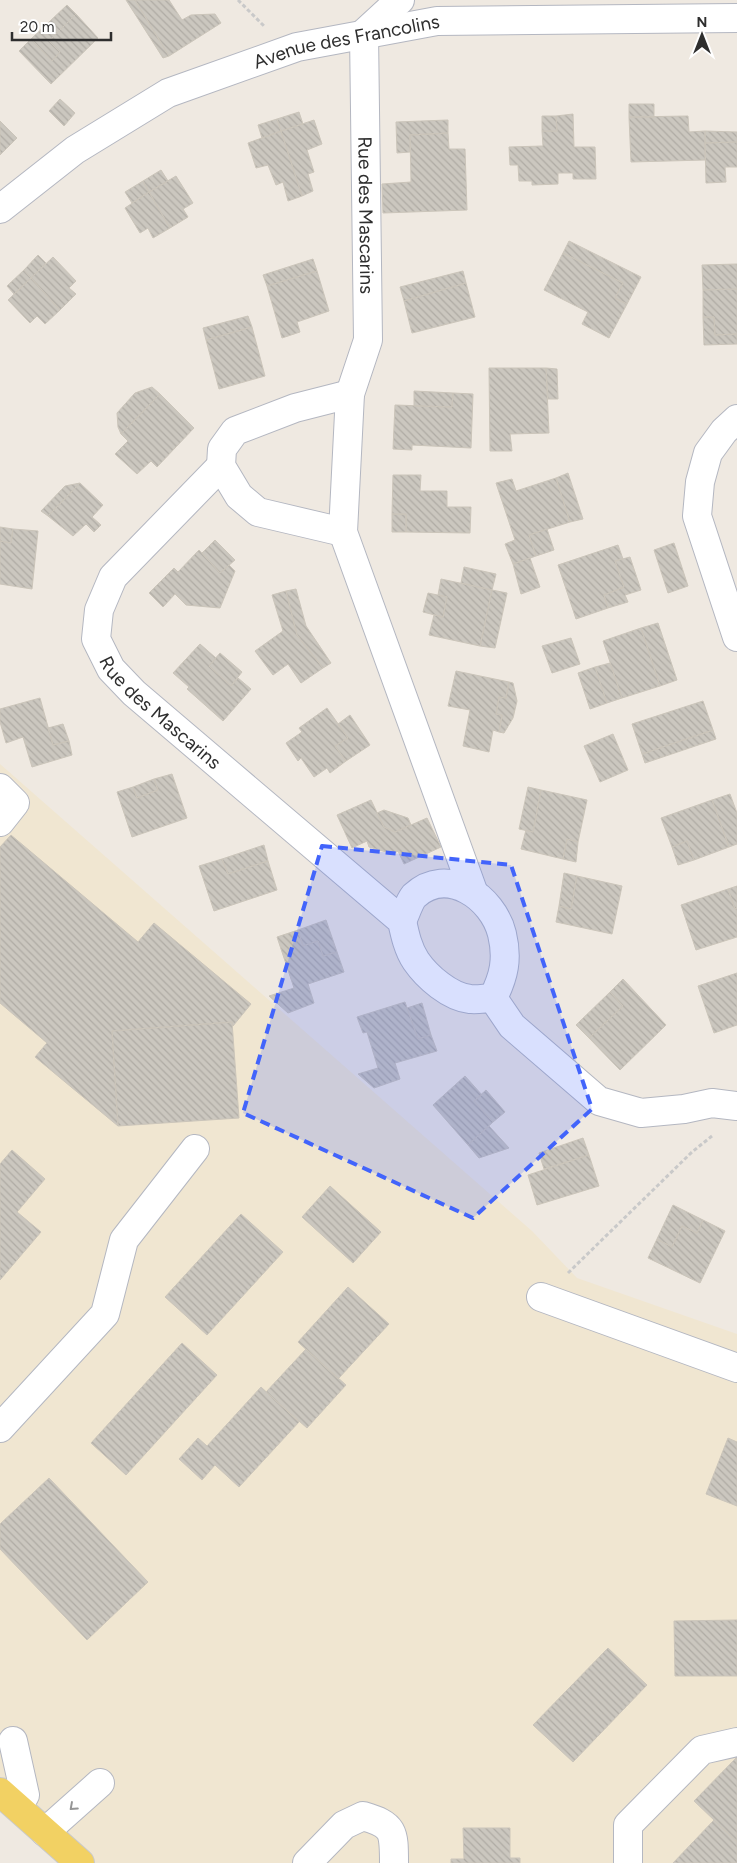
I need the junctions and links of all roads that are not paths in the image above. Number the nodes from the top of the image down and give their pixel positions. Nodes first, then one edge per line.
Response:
1 (400, 0) edge
2 (737, 18) edge
3 (364, 33) junction
4 (0, 209) edge
5 (350, 394) junction
6 (737, 419) edge
7 (222, 466) junction
8 (343, 532) junction
9 (737, 637) edge
10 (0, 788) edge
11 (0, 822) edge
12 (473, 891) junction
13 (402, 920) junction
14 (493, 998) junction
15 (737, 1105) edge
16 (195, 1149) dead end
17 (541, 1297) road end
18 (737, 1368) edge
19 (0, 1428) edge
20 (14, 1741) dead end
21 (737, 1742) edge
22 (100, 1783) dead end
23 (9, 1800) edge
24 (45, 1832) junction
25 (80, 1863) edge
26 (306, 1863) edge
27 (394, 1863) edge
28 (628, 1863) edge

1 - 3 street
2 - 3 street, Avenue des Francolins
3 - 4 street, Avenue des Francolins
3 - 5 street, Rue des Mascarins
5 - 7 street
5 - 8 street, Rue des Mascarins
6 - 9 street
7 - 8 street
7 - 13 street, Rue des Mascarins
8 - 12 street, Rue des Mascarins
10 - 11 street
12 - 13 street, Rue des Mascarins
12 - 14 street, Rue des Mascarins
13 - 14 street
14 - 15 street
16 - 19 street
17 - 18 street
20 - 23 street
21 - 28 street
22 -> 24 street
23 - 24 main road
24 - 25 main road
26 - 27 street

